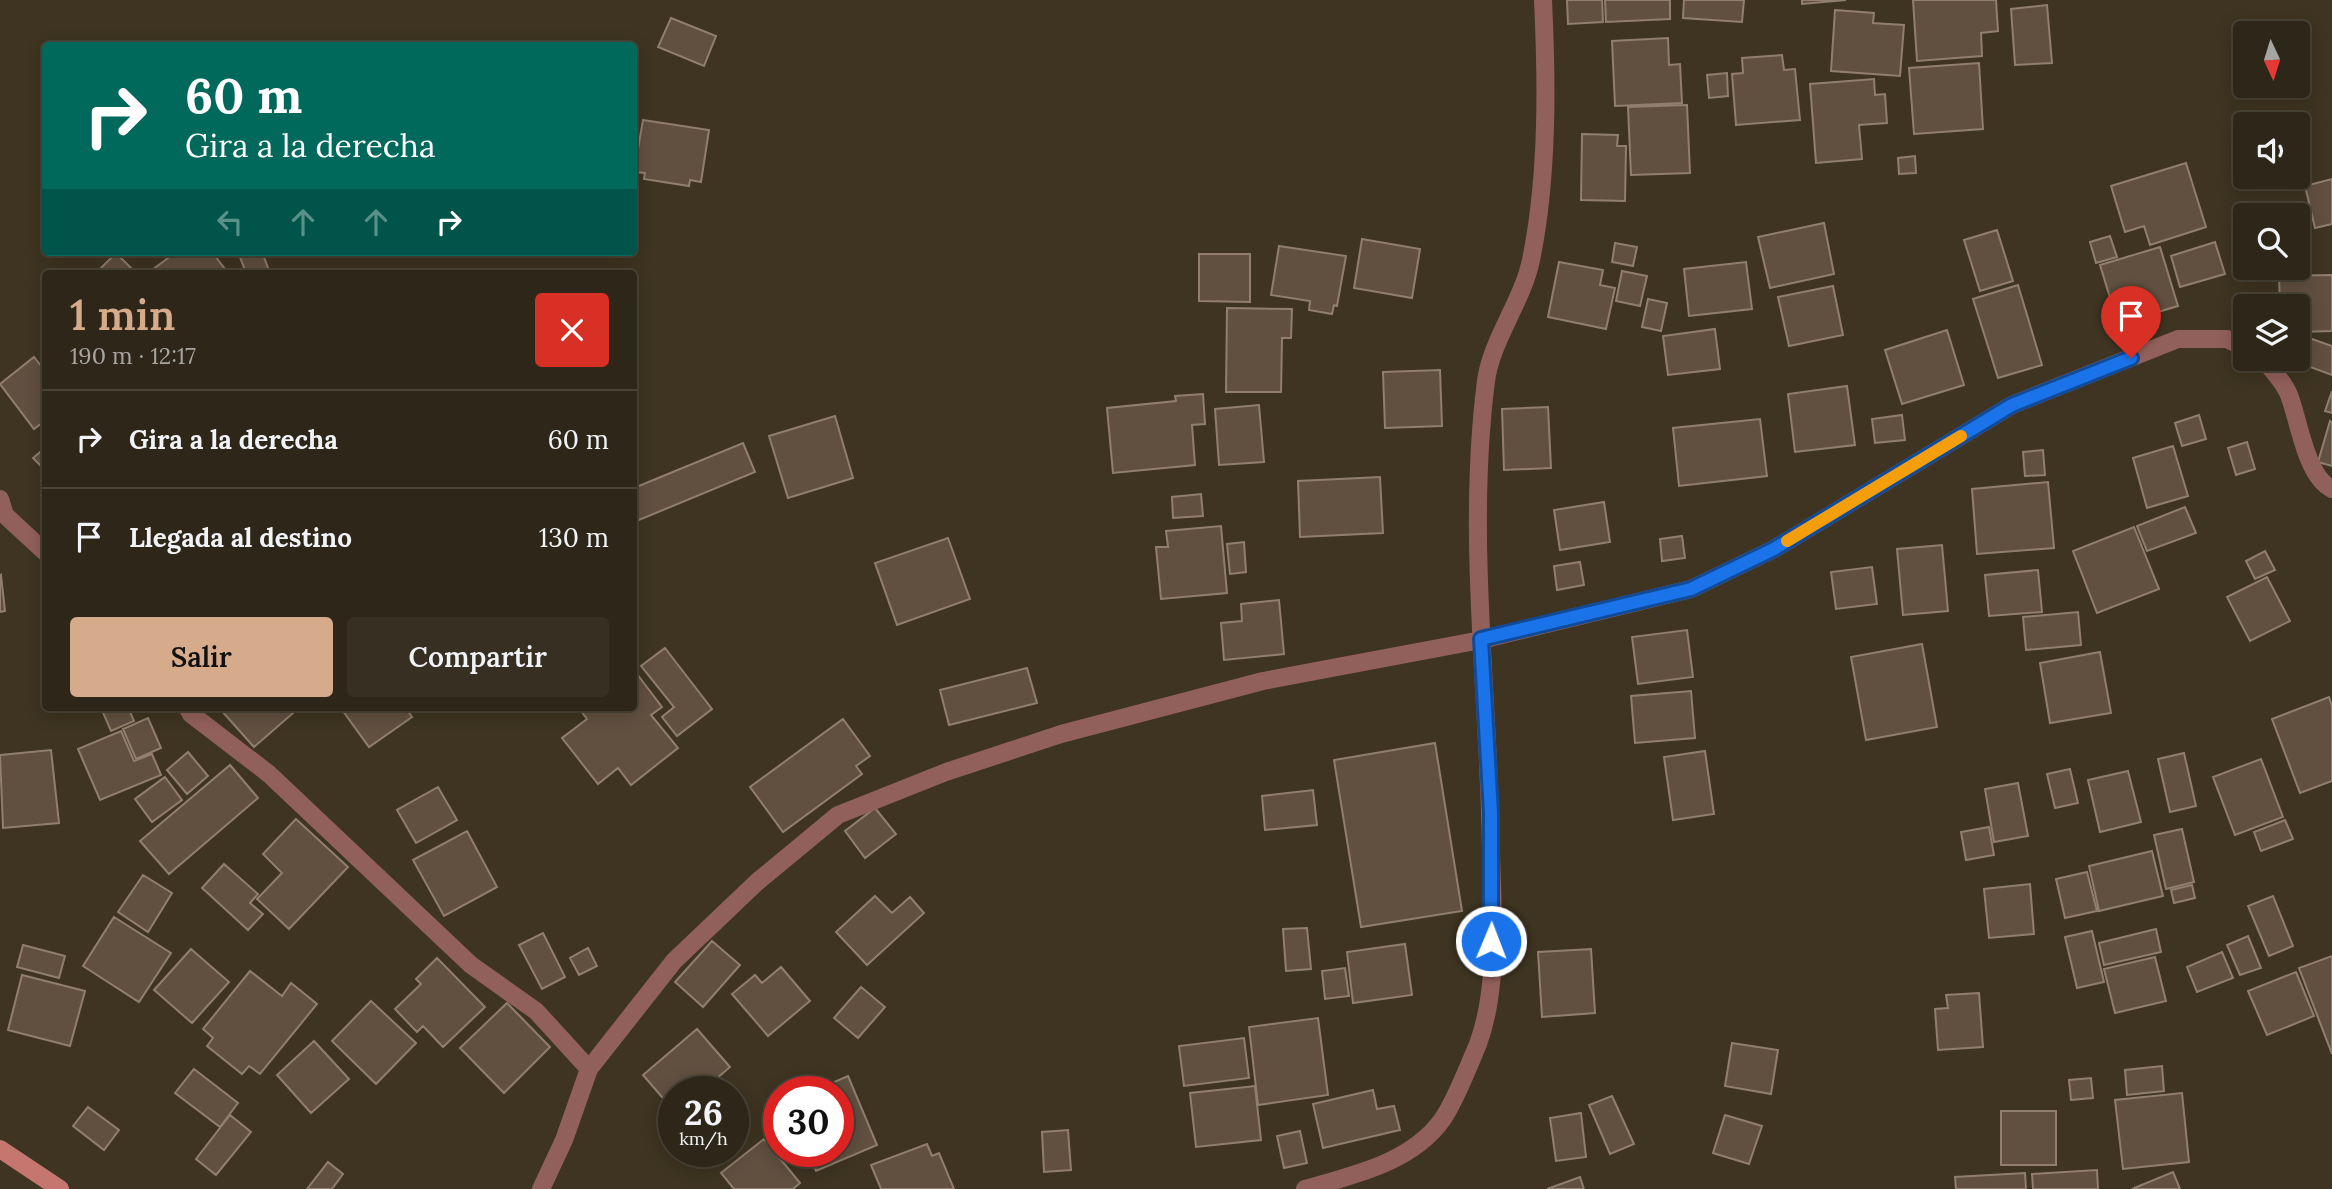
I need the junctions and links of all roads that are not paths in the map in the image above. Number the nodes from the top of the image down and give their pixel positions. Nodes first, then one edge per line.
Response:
1 (1543, 0) edge
2 (2233, 342) edge
3 (2272, 371) edge
4 (2332, 489) edge
5 (0, 499) edge
6 (42, 549) edge
7 (1481, 639) junction
8 (189, 711) edge
9 (589, 1069) junction
10 (0, 1149) edge
11 (60, 1189) edge
12 (541, 1189) edge
13 (1305, 1189) edge

1 - 7 street
2 - 7 street
3 - 4 street
5 - 6 street
7 - 9 street
7 - 13 street
8 - 9 street
9 - 12 street
10 - 11 street

